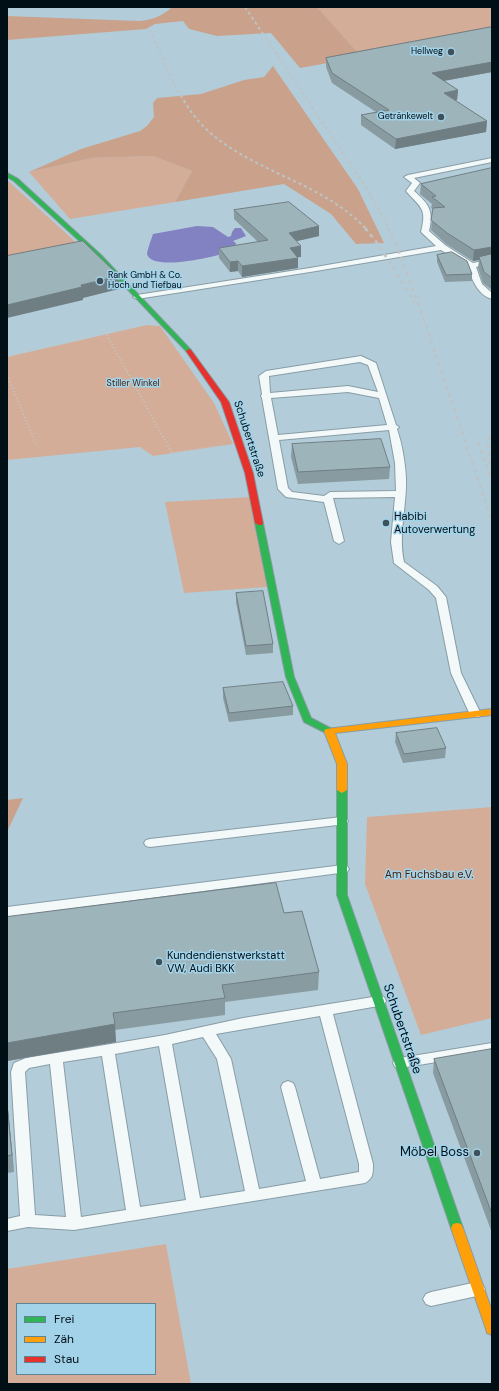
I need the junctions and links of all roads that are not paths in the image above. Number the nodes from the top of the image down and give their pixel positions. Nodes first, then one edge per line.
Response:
1 (492, 160) edge
2 (7, 175) edge
3 (442, 247) junction
4 (492, 261) edge
5 (472, 266) junction
6 (137, 297) junction
7 (492, 297) edge
8 (265, 396) junction
9 (383, 396) junction
10 (394, 427) junction
11 (273, 438) junction
12 (400, 494) junction
13 (327, 499) junction
14 (340, 541) dead end
15 (492, 712) edge
16 (475, 714) junction
17 (330, 731) junction
18 (342, 821) junction
19 (150, 843) dead end
20 (343, 869) junction
21 (7, 912) edge
22 (379, 1001) junction
23 (325, 1010) junction
24 (206, 1031) junction
25 (165, 1040) junction
26 (492, 1048) edge
27 (108, 1050) junction
28 (56, 1058) junction
29 (400, 1063) junction
30 (288, 1087) dead end
31 (314, 1186) junction
32 (253, 1196) junction
33 (194, 1205) junction
34 (134, 1214) junction
35 (28, 1221) junction
36 (74, 1224) junction
37 (7, 1225) edge
38 (478, 1288) junction
39 (431, 1299) dead end
40 (492, 1329) edge

1 - 3 lane
2 - 6 street, Schubertstraße
3 - 5 lane
3 - 6 lane
4 - 5 lane
5 - 7 lane
6 - 17 street, Schubertstraße
8 - 9 lane
8 - 9 lane
8 - 11 lane
9 - 10 lane
10 - 11 lane
10 - 12 lane
11 - 13 lane
12 - 13 lane
12 - 16 lane
13 - 14 lane
15 - 16 street
16 - 17 street
17 - 18 street, Schubertstraße
18 - 19 lane
18 - 20 street, Schubertstraße
20 - 21 lane
20 - 22 street, Schubertstraße
22 - 23 lane
22 - 29 street, Schubertstraße
23 - 24 lane
23 - 31 lane
24 - 25 lane
24 - 32 lane
25 - 27 lane
25 - 33 lane
26 - 29 lane
27 - 28 lane
27 - 34 lane
28 - 35 lane
28 - 36 lane
29 - 38 street, Schubertstraße
30 - 31 lane
31 - 32 lane
32 - 33 lane
33 - 34 lane
34 - 36 lane
35 - 36 lane
35 - 37 lane
38 - 39 lane
38 - 40 street, Schubertstraße

